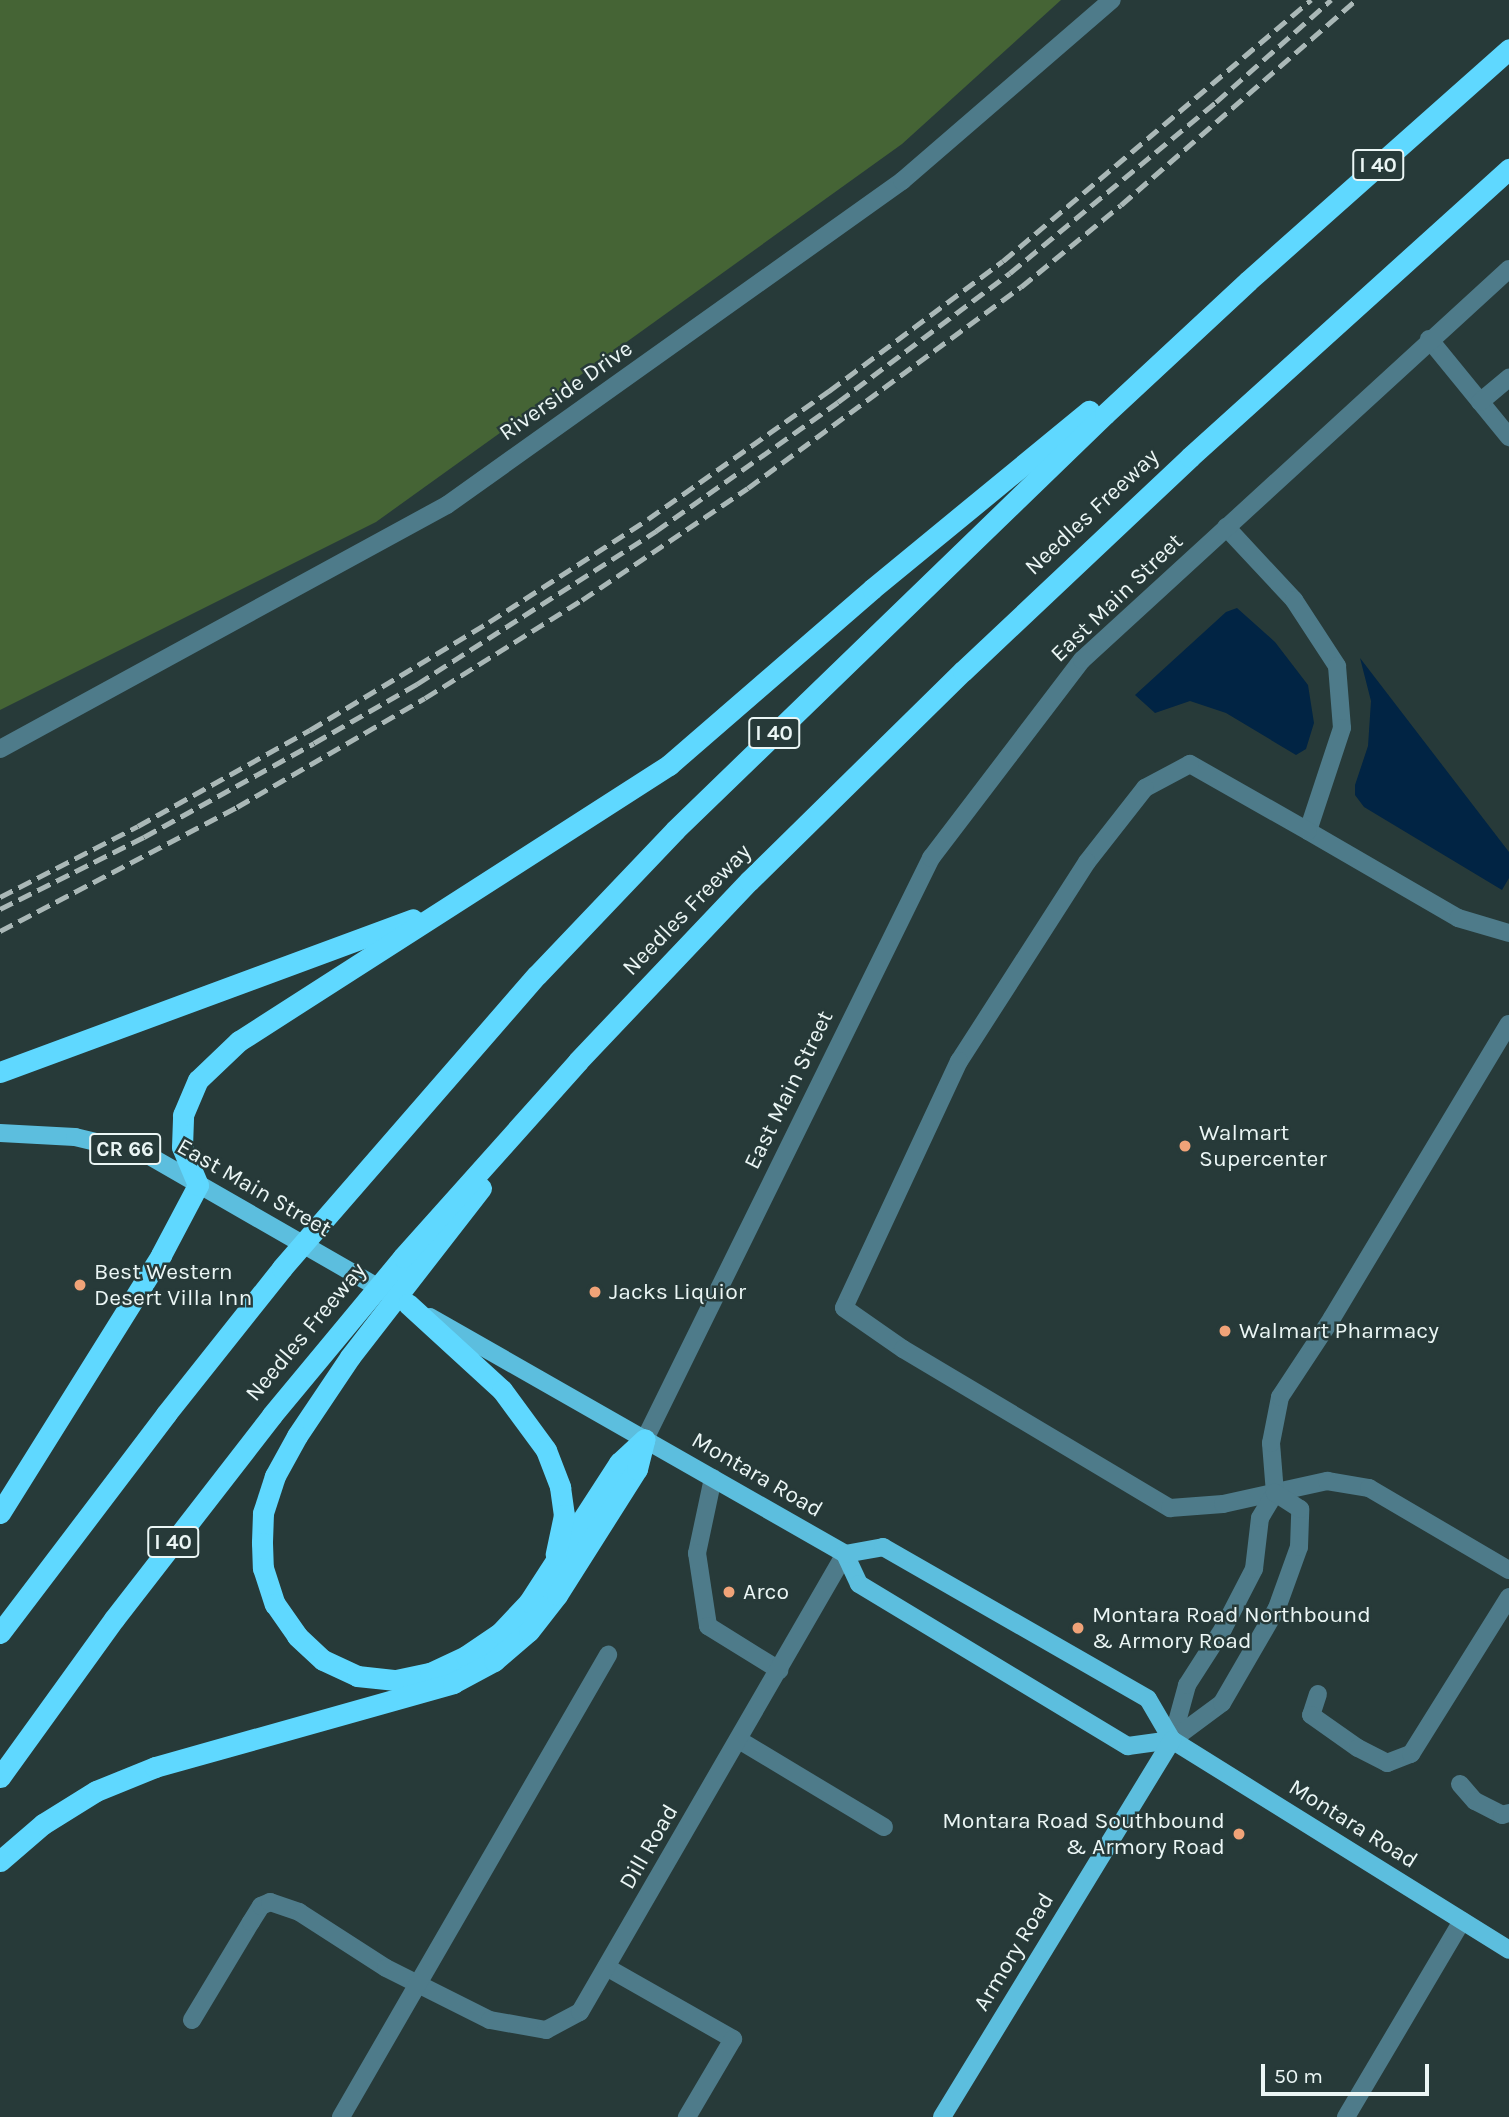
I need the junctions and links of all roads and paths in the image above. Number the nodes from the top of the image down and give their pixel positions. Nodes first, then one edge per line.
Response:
1 (1112, 0) edge
2 (1509, 49) edge
3 (1509, 169) edge
4 (1509, 269) edge
5 (1248, 281) junction
6 (1429, 340) junction
7 (1509, 378) edge
8 (1480, 402) junction
9 (1509, 437) edge
10 (1226, 527) junction
11 (0, 749) edge
12 (1308, 831) junction
13 (452, 905) junction
14 (1509, 933) edge
15 (1509, 1024) edge
16 (0, 1072) edge
17 (0, 1133) edge
18 (198, 1185) junction
19 (412, 1262) junction
20 (408, 1304) junction
21 (645, 1439) junction
22 (713, 1478) junction
23 (1275, 1493) junction
24 (0, 1513) edge
25 (845, 1554) junction
26 (1509, 1570) edge
27 (550, 1573) junction
28 (1509, 1597) edge
29 (0, 1633) edge
30 (608, 1655) dead end
31 (779, 1670) junction
32 (1318, 1694) dead end
33 (739, 1740) junction
34 (1172, 1740) junction
35 (0, 1777) edge
36 (1460, 1784) dead end
37 (1509, 1813) edge
38 (884, 1827) dead end
39 (0, 1861) edge
40 (1462, 1921) junction
41 (1509, 1950) edge
42 (608, 1968) junction
43 (420, 1986) junction
44 (192, 2020) dead end
45 (341, 2117) edge
46 (687, 2117) edge
47 (942, 2117) edge
48 (1346, 2117) edge

1 - 11 street, Riverside Drive
2 - 5 highway, I 40
3 - 19 highway, Needles Freeway / I 40
4 - 6 street, East Main Street
5 - 13 highway
5 - 29 highway, I 40
6 - 8 street
6 - 10 street, East Main Street
7 - 8 street
8 - 9 street
10 - 12 street
10 - 21 street, East Main Street
12 - 14 street
12 - 23 street
13 - 16 highway
13 - 18 highway
15 - 23 street
17 - 18 main road, East Main Street / CR 66
18 - 20 main road, East Main Street / CR 66
18 - 24 highway
19 - 27 highway
19 - 35 highway, Needles Freeway / I 40
20 - 21 main road, East Main Street / CR 66
20 - 27 highway
21 - 22 main road, Montara Road
21 - 27 highway
21 - 39 highway
22 - 25 main road, Montara Road
22 - 31 street
23 - 26 street
23 - 34 street
23 - 34 street
25 - 31 street, Dill Road
25 - 34 main road
25 - 34 main road, Montara Road
28 - 32 street
30 - 43 street
31 - 33 street, Dill Road
33 - 38 street
33 - 42 street, Dill Road
34 - 40 main road, Montara Road
34 - 47 main road, Armory Road
36 - 37 street
40 - 41 main road, Montara Road
40 - 48 street
42 - 43 street, Dill Road
42 - 46 street
43 - 44 street, Dill Road
43 - 45 street

